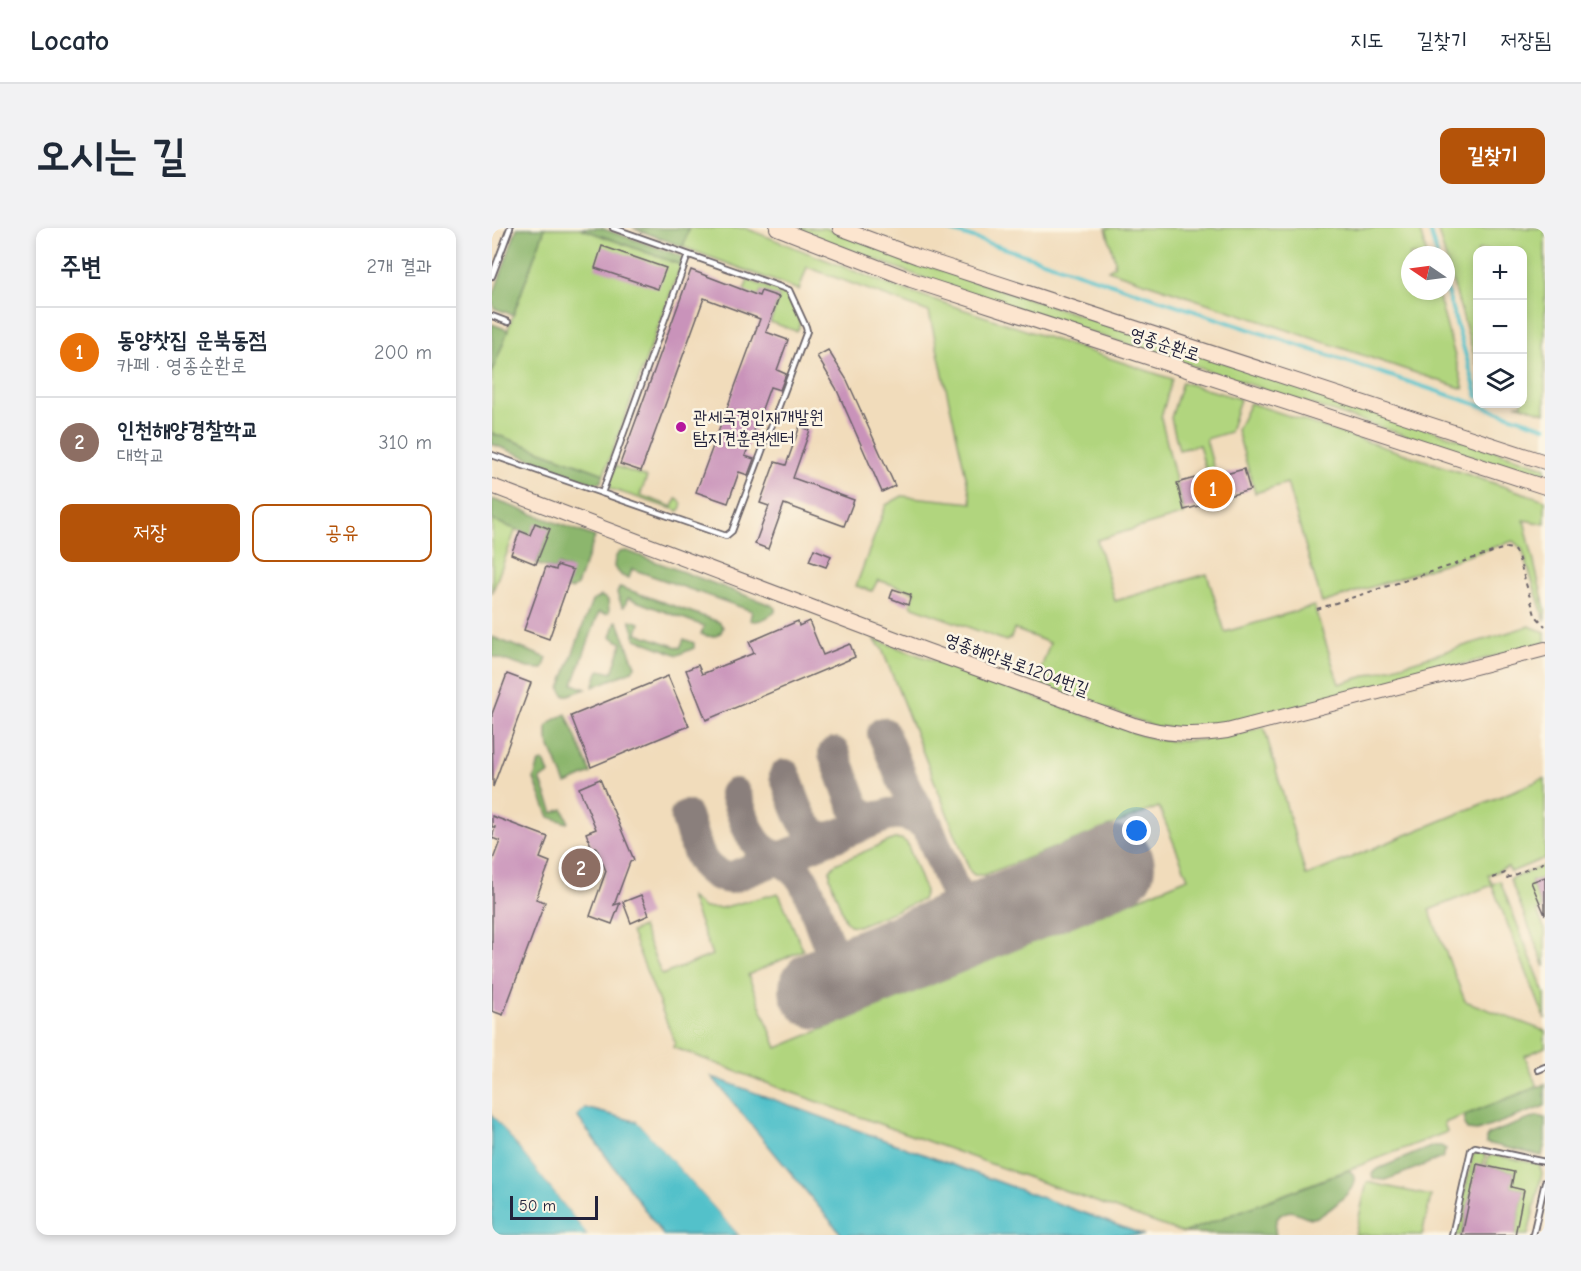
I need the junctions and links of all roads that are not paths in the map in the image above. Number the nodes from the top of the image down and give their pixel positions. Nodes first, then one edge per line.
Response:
1 (510, 228) edge
2 (613, 228) edge
3 (777, 228) edge
4 (840, 228) edge
5 (688, 255) junction
6 (492, 276) edge
7 (492, 316) edge
8 (508, 322) dead end
9 (492, 455) edge
10 (1545, 462) edge
11 (492, 486) edge
12 (1545, 487) edge
13 (602, 493) junction
14 (1545, 649) edge
15 (1545, 1067) edge
16 (1538, 1070) dead end
17 (1545, 1162) edge
18 (1545, 1182) edge
19 (1452, 1235) edge
20 (1533, 1235) edge

1 - 6 lane
2 - 5 lane
3 - 12 main road, 영종순환로
4 - 10 main road, 영종순환로
5 - 13 lane
5 - 13 lane
7 - 8 lane
9 - 13 lane
11 - 14 main road, 영종해안북로1204번길
15 - 16 lane
17 - 19 lane
18 - 20 lane

